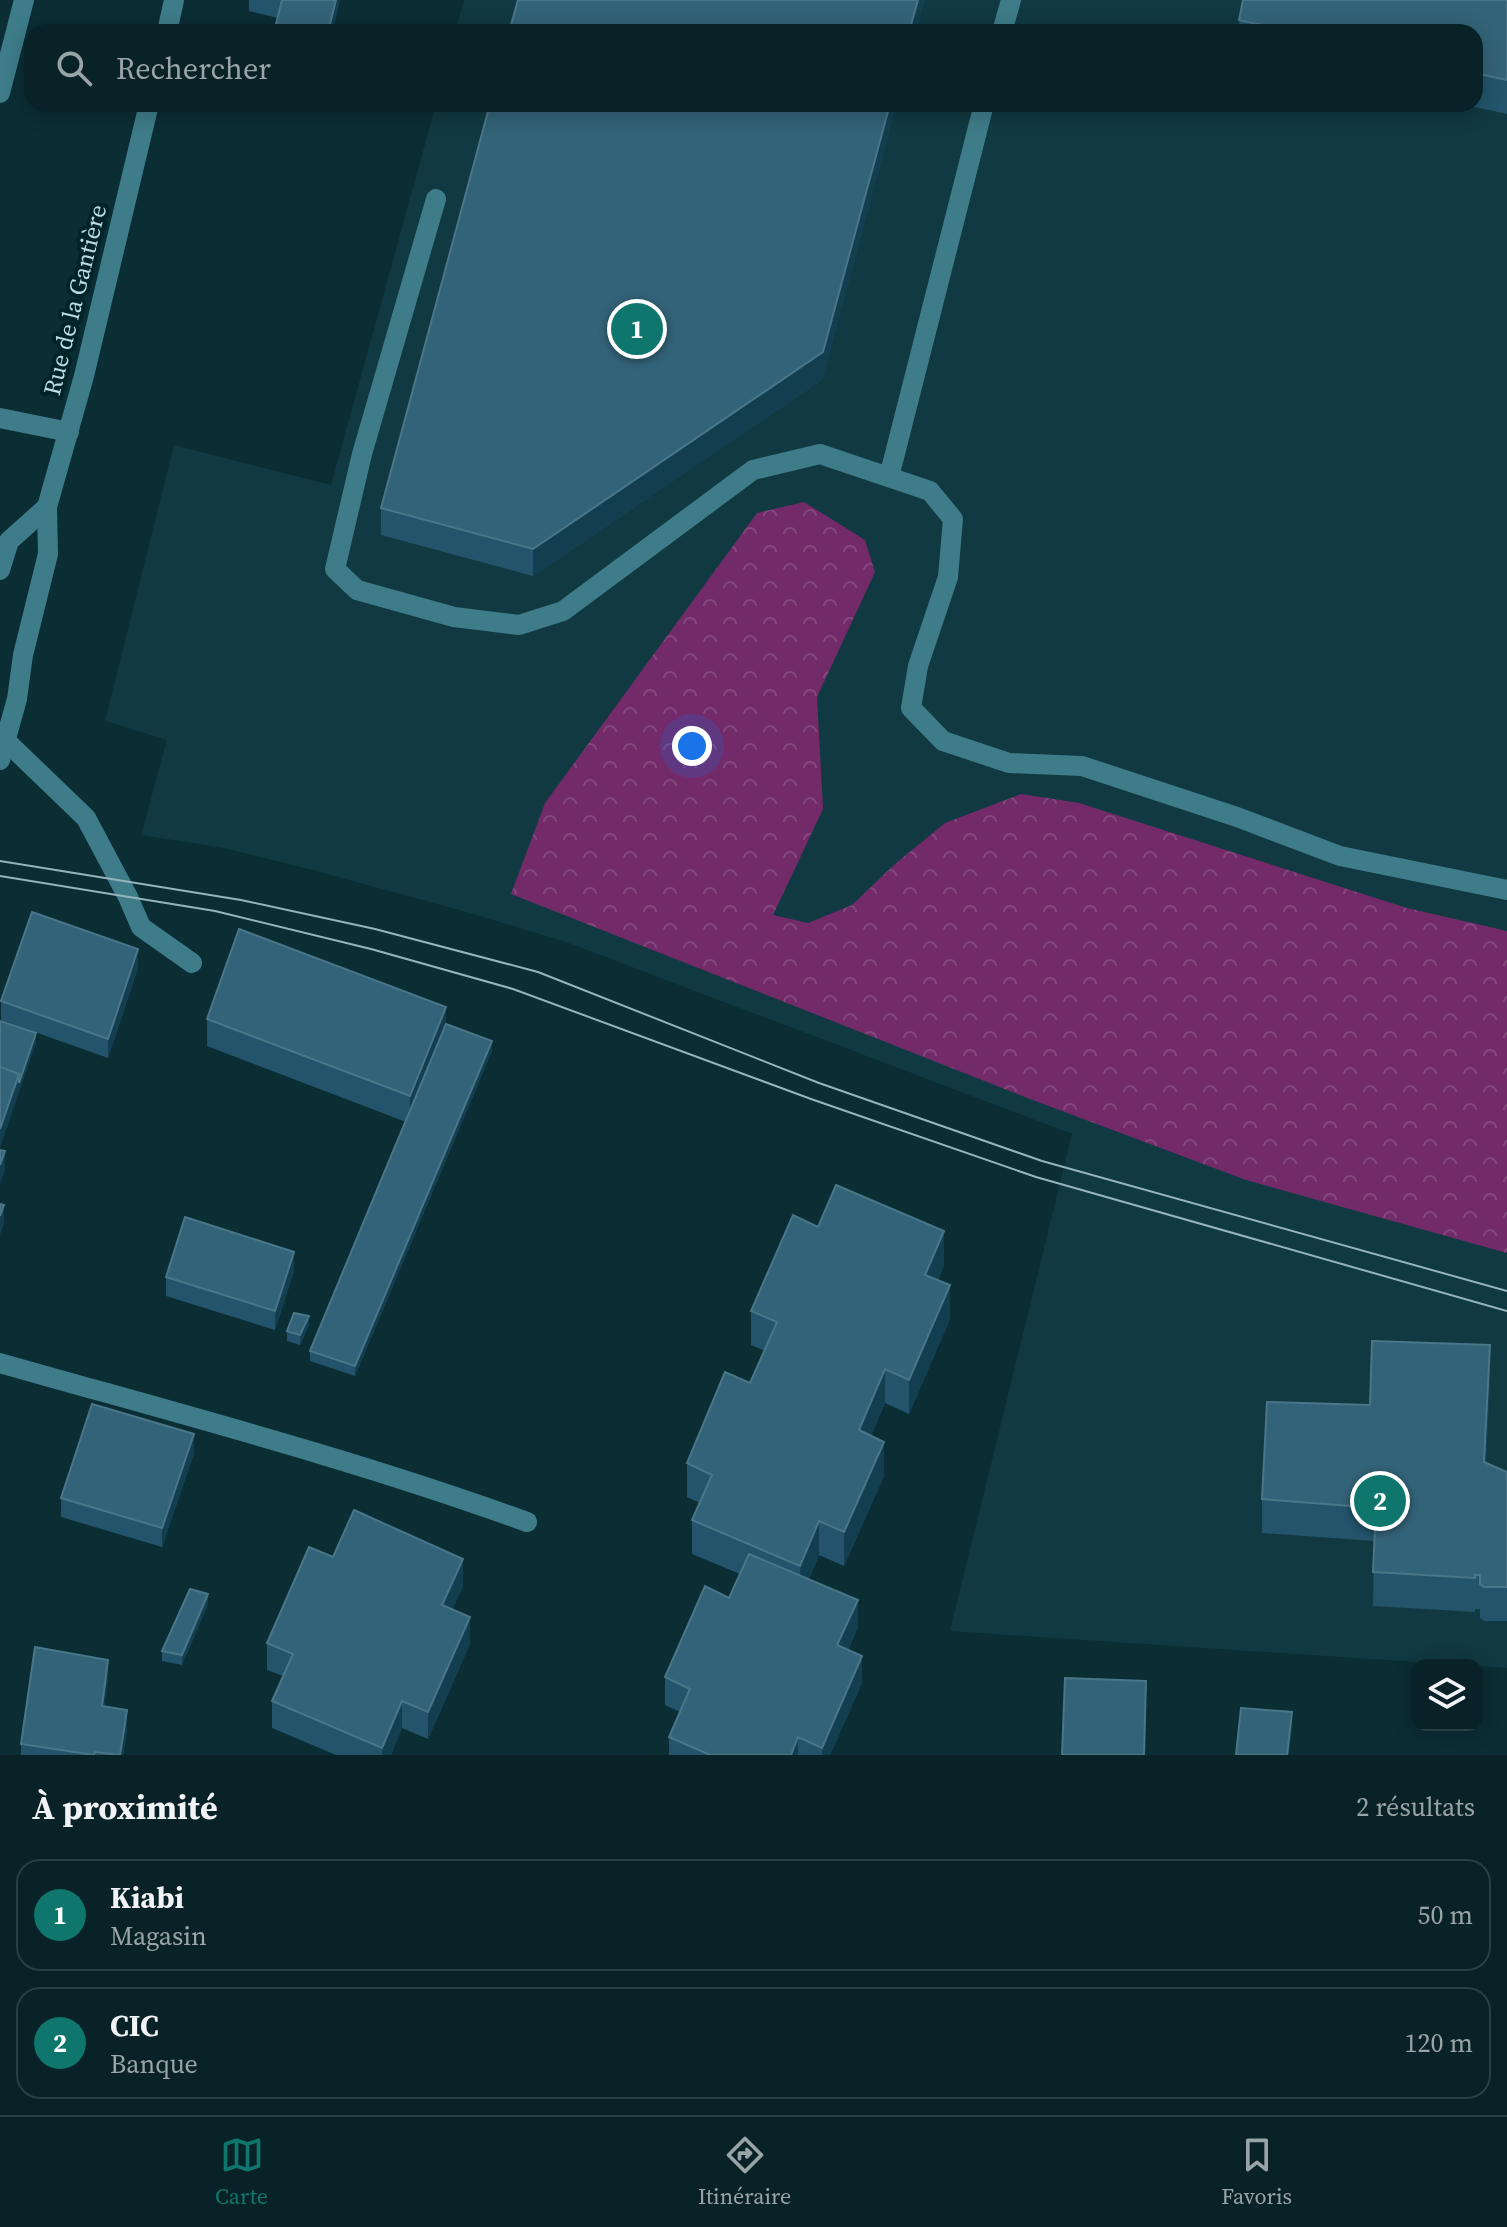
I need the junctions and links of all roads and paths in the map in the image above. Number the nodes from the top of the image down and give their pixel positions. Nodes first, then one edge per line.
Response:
1 (24, 0) edge
2 (174, 0) edge
3 (1011, 0) edge
4 (169, 24) edge
5 (1004, 24) edge
6 (0, 93) edge
7 (147, 112) edge
8 (982, 112) edge
9 (436, 199) dead end
10 (0, 418) edge
11 (69, 432) junction
12 (889, 477) junction
13 (47, 507) junction
14 (0, 570) edge
15 (3, 751) edge
16 (1507, 890) edge
17 (192, 963) dead end
18 (0, 1363) edge
19 (527, 1522) dead end

1 - 6 main road
2 - 4 main road
3 - 5 main road
7 - 11 main road, Rue de la Gantière
8 - 12 main road
9 - 12 main road
10 - 11 main road
11 - 13 main road, Rue de la Gantière
12 - 16 main road
13 - 14 main road
13 - 15 main road, Rue de la Gantière
15 - 17 main road
18 - 19 main road

